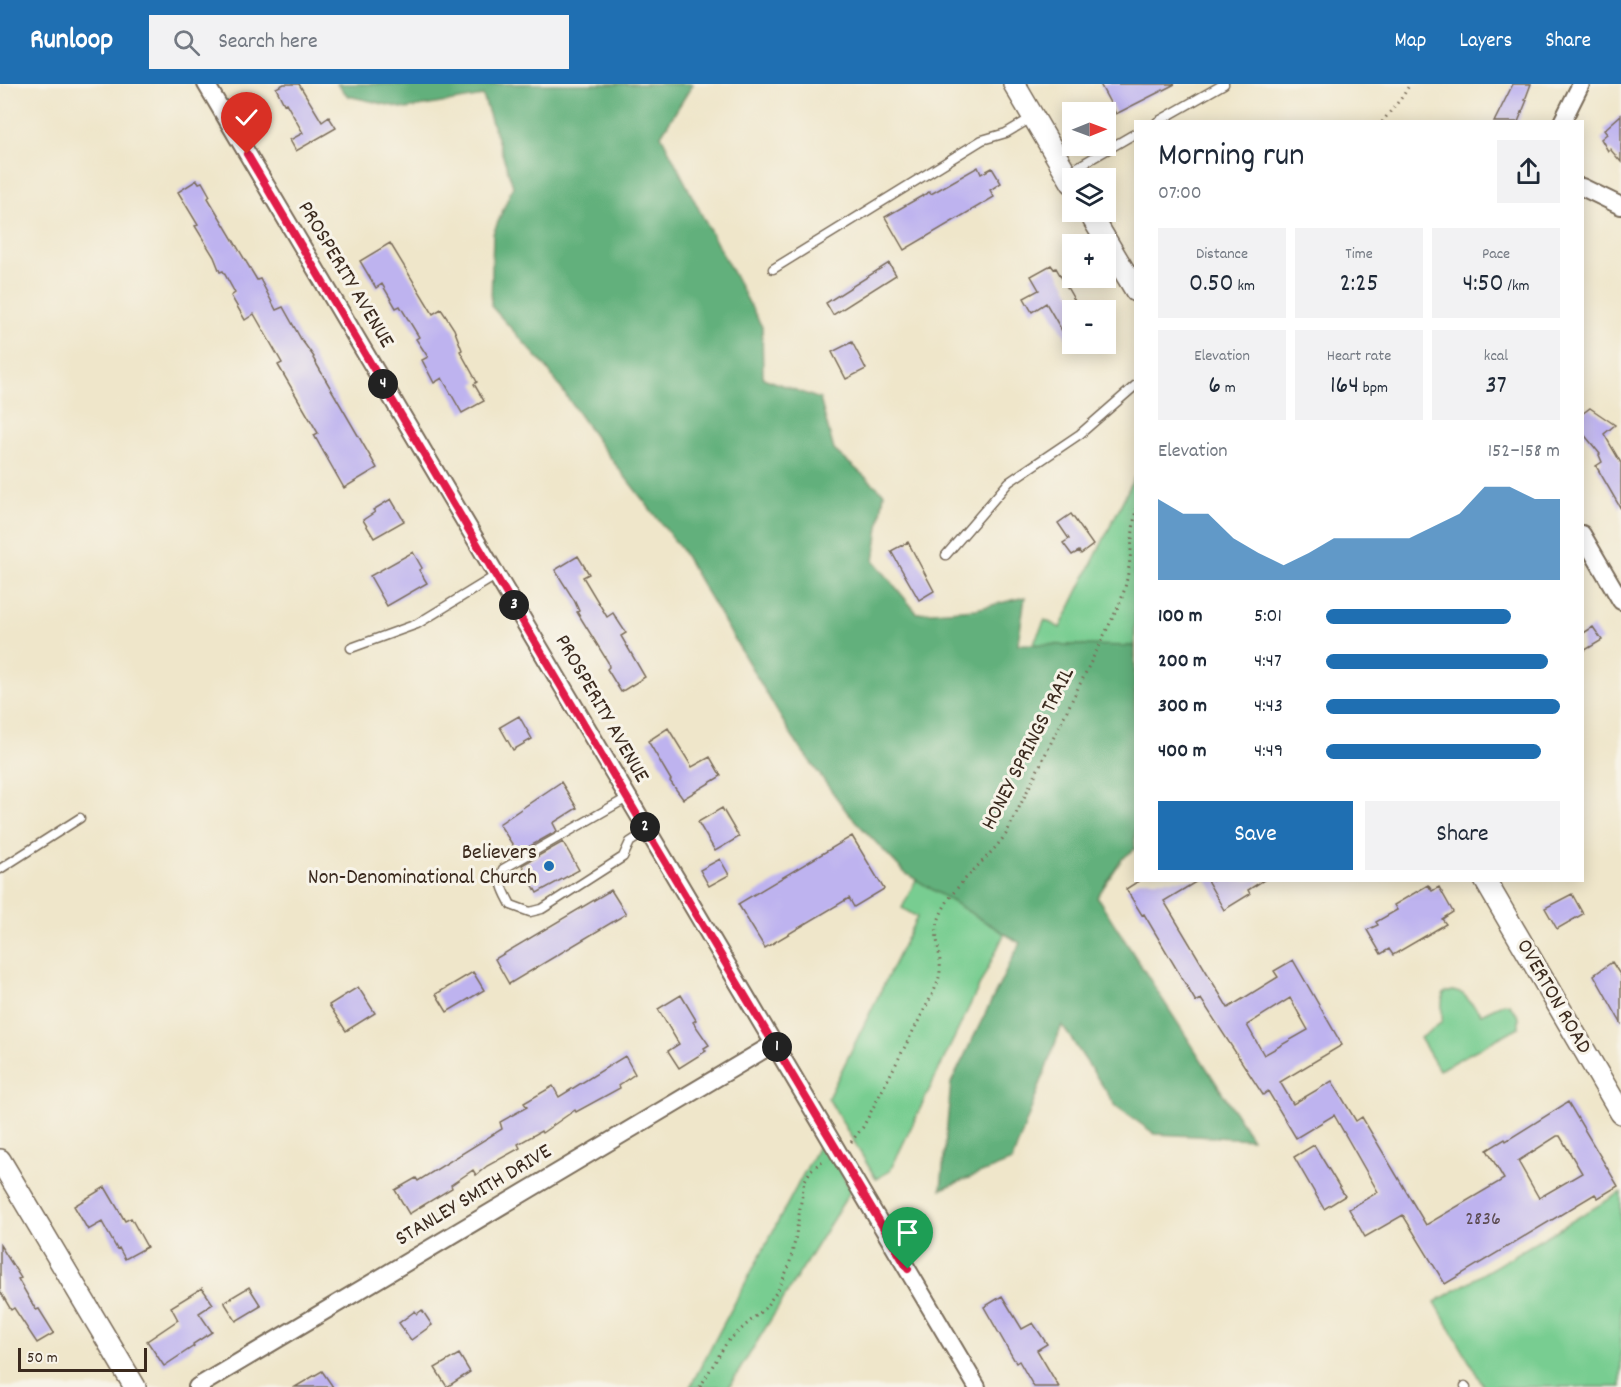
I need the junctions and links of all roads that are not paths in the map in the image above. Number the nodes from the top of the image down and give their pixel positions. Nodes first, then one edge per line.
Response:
1 (206, 84) edge
2 (1014, 84) edge
3 (1224, 84) edge
4 (1581, 84) edge
5 (1033, 117) junction
6 (1161, 120) edge
7 (1563, 120) edge
8 (1134, 134) edge
9 (1064, 168) edge
10 (1085, 168) edge
11 (1584, 188) edge
12 (1621, 206) edge
13 (1095, 222) edge
14 (773, 269) dead end
15 (1134, 288) edge
16 (1134, 388) edge
17 (1584, 537) edge
18 (946, 555) dead end
19 (497, 575) junction
20 (1621, 601) edge
21 (351, 648) dead end
22 (627, 798) junction
23 (80, 818) dead end
24 (647, 831) junction
25 (0, 868) edge
26 (1486, 882) edge
27 (775, 1043) junction
28 (1621, 1113) edge
29 (0, 1160) edge
30 (135, 1387) edge
31 (197, 1387) edge
32 (977, 1387) edge

1 - 19 street, PROSPERITY AVENUE
2 - 5 street
3 - 6 lane
4 - 7 street
5 - 9 street
5 - 14 lane
8 - 10 lane
11 - 12 street
13 - 15 street
16 - 18 lane
17 - 20 street
19 - 21 lane
19 - 22 street, PROSPERITY AVENUE
22 - 24 street, PROSPERITY AVENUE
22 - 24 lane
23 - 25 lane
24 - 27 street, PROSPERITY AVENUE
26 - 28 street, OVERTON ROAD
27 - 31 street, STANLEY SMITH DRIVE
27 - 32 street, PROSPERITY AVENUE
29 - 30 street

